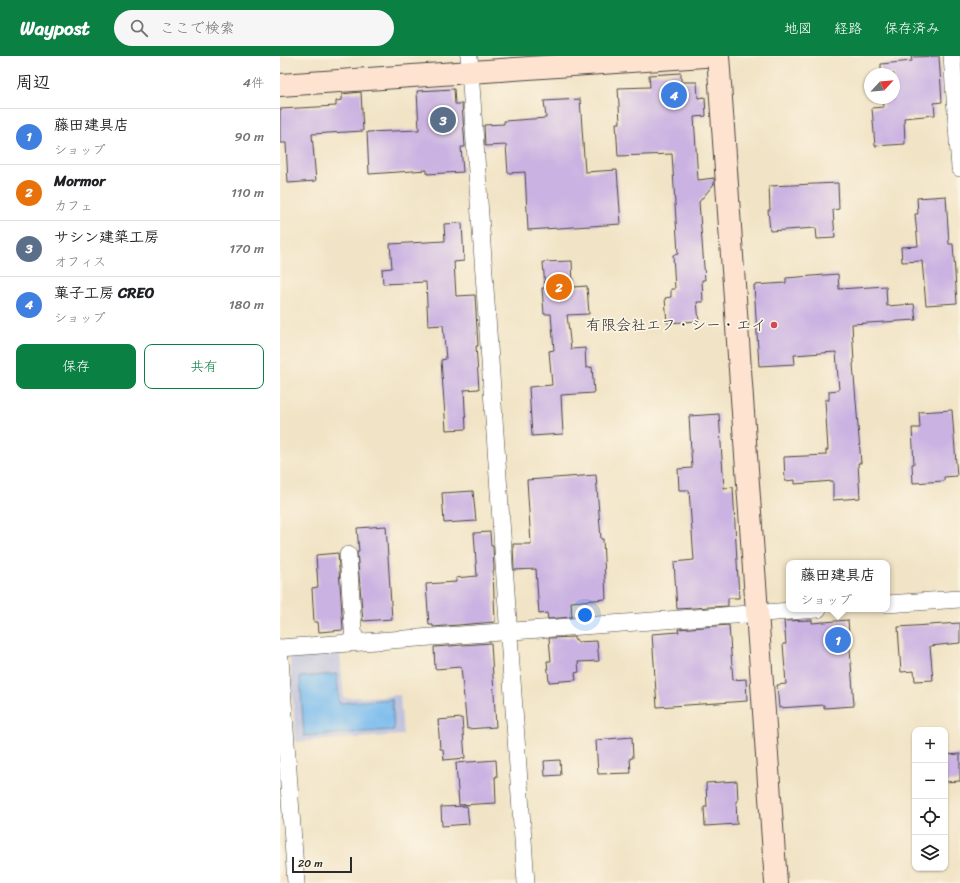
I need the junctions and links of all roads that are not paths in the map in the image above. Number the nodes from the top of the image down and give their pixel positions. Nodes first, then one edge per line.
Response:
1 (704, 56) edge
2 (718, 56) edge
3 (952, 56) edge
4 (469, 64) edge
5 (280, 84) edge
6 (960, 168) edge
7 (348, 555) dead end
8 (960, 599) edge
9 (890, 604) edge
10 (786, 611) edge
11 (757, 613) junction
12 (508, 631) junction
13 (354, 642) junction
14 (280, 648) edge
15 (280, 659) edge
16 (296, 883) edge
17 (526, 883) edge
18 (776, 883) edge

1 - 4 street
2 - 11 street
3 - 6 street
4 - 5 street
4 - 12 street
7 - 13 street
8 - 9 street
10 - 11 street
11 - 12 street
11 - 18 street
12 - 13 street
12 - 17 street
13 - 14 street
15 - 16 street

